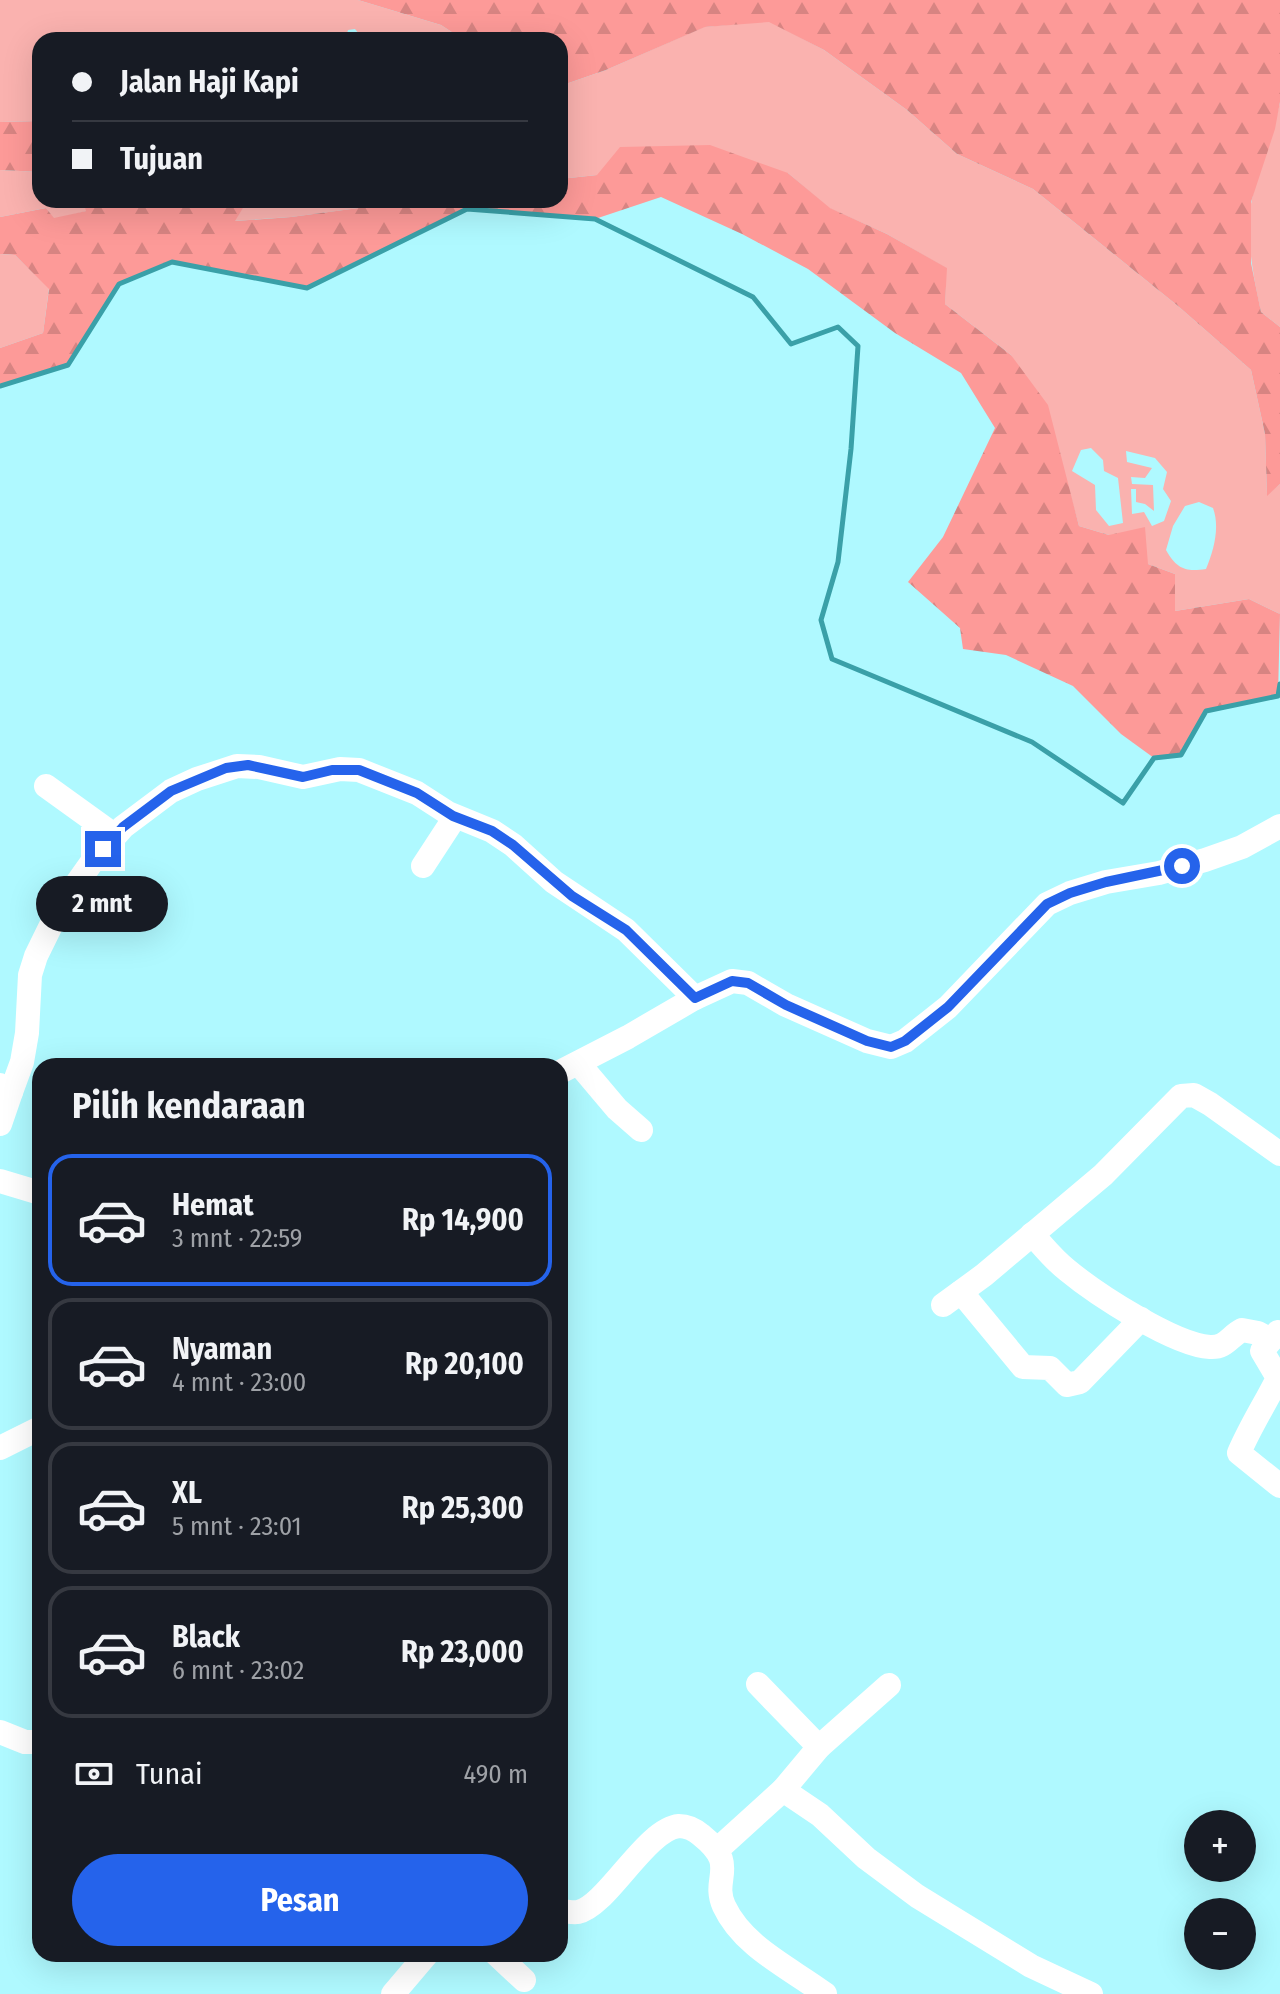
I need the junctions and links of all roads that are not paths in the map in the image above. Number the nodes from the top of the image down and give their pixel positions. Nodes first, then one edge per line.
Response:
1 (46, 786) dead end
2 (455, 817) junction
3 (1280, 826) edge
4 (114, 835) junction
5 (423, 866) dead end
6 (695, 998) junction
7 (570, 1068) edge
8 (5, 1088) edge
9 (0, 1124) edge
10 (641, 1130) dead end
11 (1280, 1154) edge
12 (0, 1181) edge
13 (32, 1191) edge
14 (1032, 1234) junction
15 (1141, 1319) junction
16 (1275, 1335) edge
17 (32, 1431) edge
18 (1, 1445) edge
19 (1280, 1486) edge
20 (758, 1684) dead end
21 (889, 1685) dead end
22 (0, 1732) edge
23 (32, 1742) edge
24 (819, 1747) junction
25 (783, 1790) junction
26 (718, 1849) junction
27 (568, 1911) edge
28 (420, 1962) edge
29 (505, 1962) edge
30 (524, 1980) dead end
31 (792, 1985) edge
32 (393, 1994) edge
33 (825, 1994) edge
34 (1091, 1994) edge

1 - 4 street
2 - 4 street
2 - 5 street
2 - 6 street
3 - 6 street
4 - 8 street
6 - 7 street
7 - 10 street
8 - 9 street
11 - 14 street
12 - 13 street
14 - 15 street
14 - 15 street
15 - 16 street
16 - 19 street
17 - 18 street
20 - 24 street
21 - 24 street
22 - 23 street
24 - 25 street
25 - 26 street
25 - 34 street
26 - 27 street
26 - 31 street
28 - 32 street
29 - 30 street
31 - 33 street

